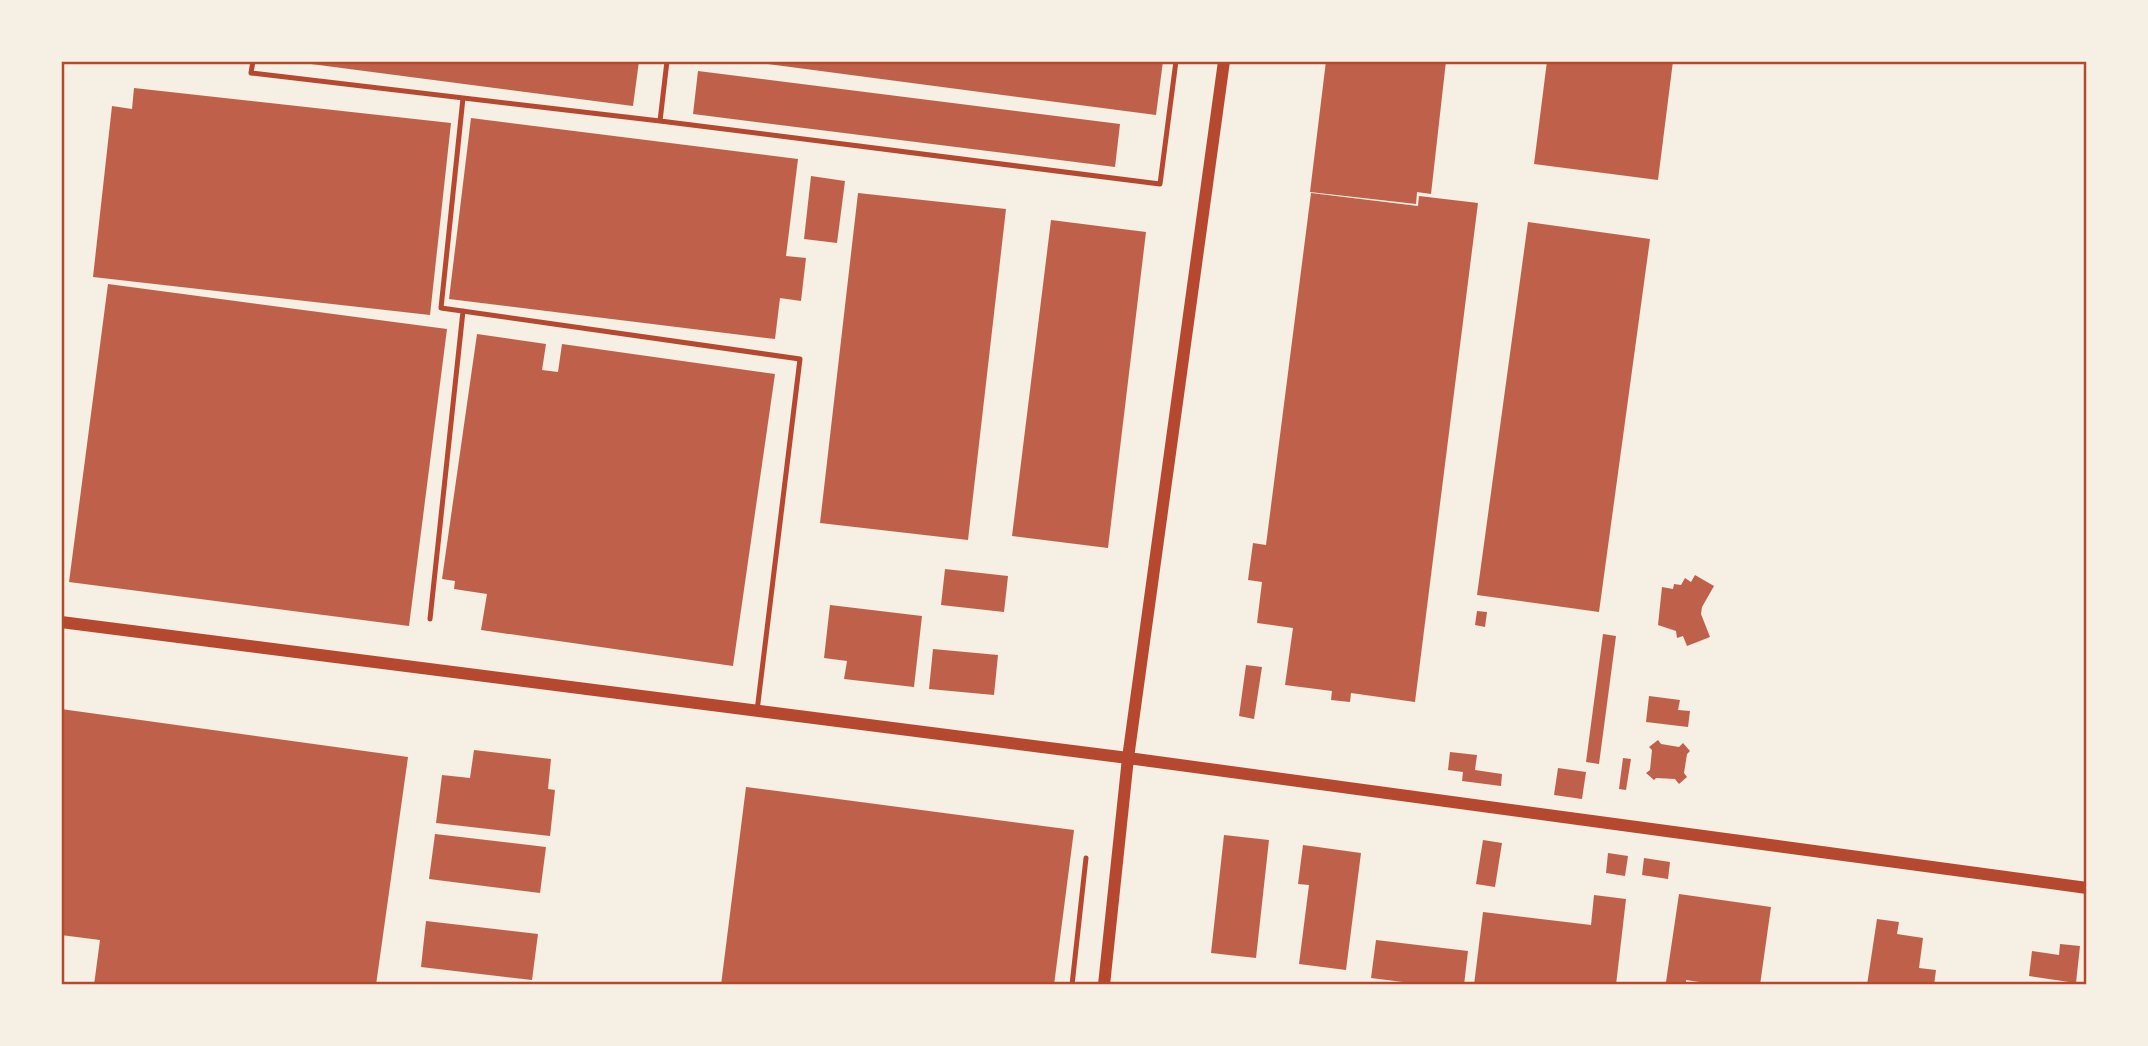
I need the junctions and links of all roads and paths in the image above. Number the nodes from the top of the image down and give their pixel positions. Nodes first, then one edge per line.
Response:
1 (253, 61) edge
2 (667, 61) edge
3 (1176, 61) edge
4 (1224, 61) edge
5 (464, 98) junction
6 (660, 121) junction
7 (463, 311) junction
8 (430, 619) dead end
9 (61, 622) edge
10 (757, 710) junction
11 (1128, 758) junction
12 (1086, 858) dead end
13 (2087, 888) edge
14 (1072, 985) edge
15 (1104, 985) edge

1 - 5 lane
2 - 6 lane
3 - 6 lane
4 - 11 street
5 - 6 lane
5 - 7 lane
7 - 8 lane
7 - 10 lane
9 - 10 street
10 - 11 street
11 - 13 street
11 - 15 street
12 - 14 lane

